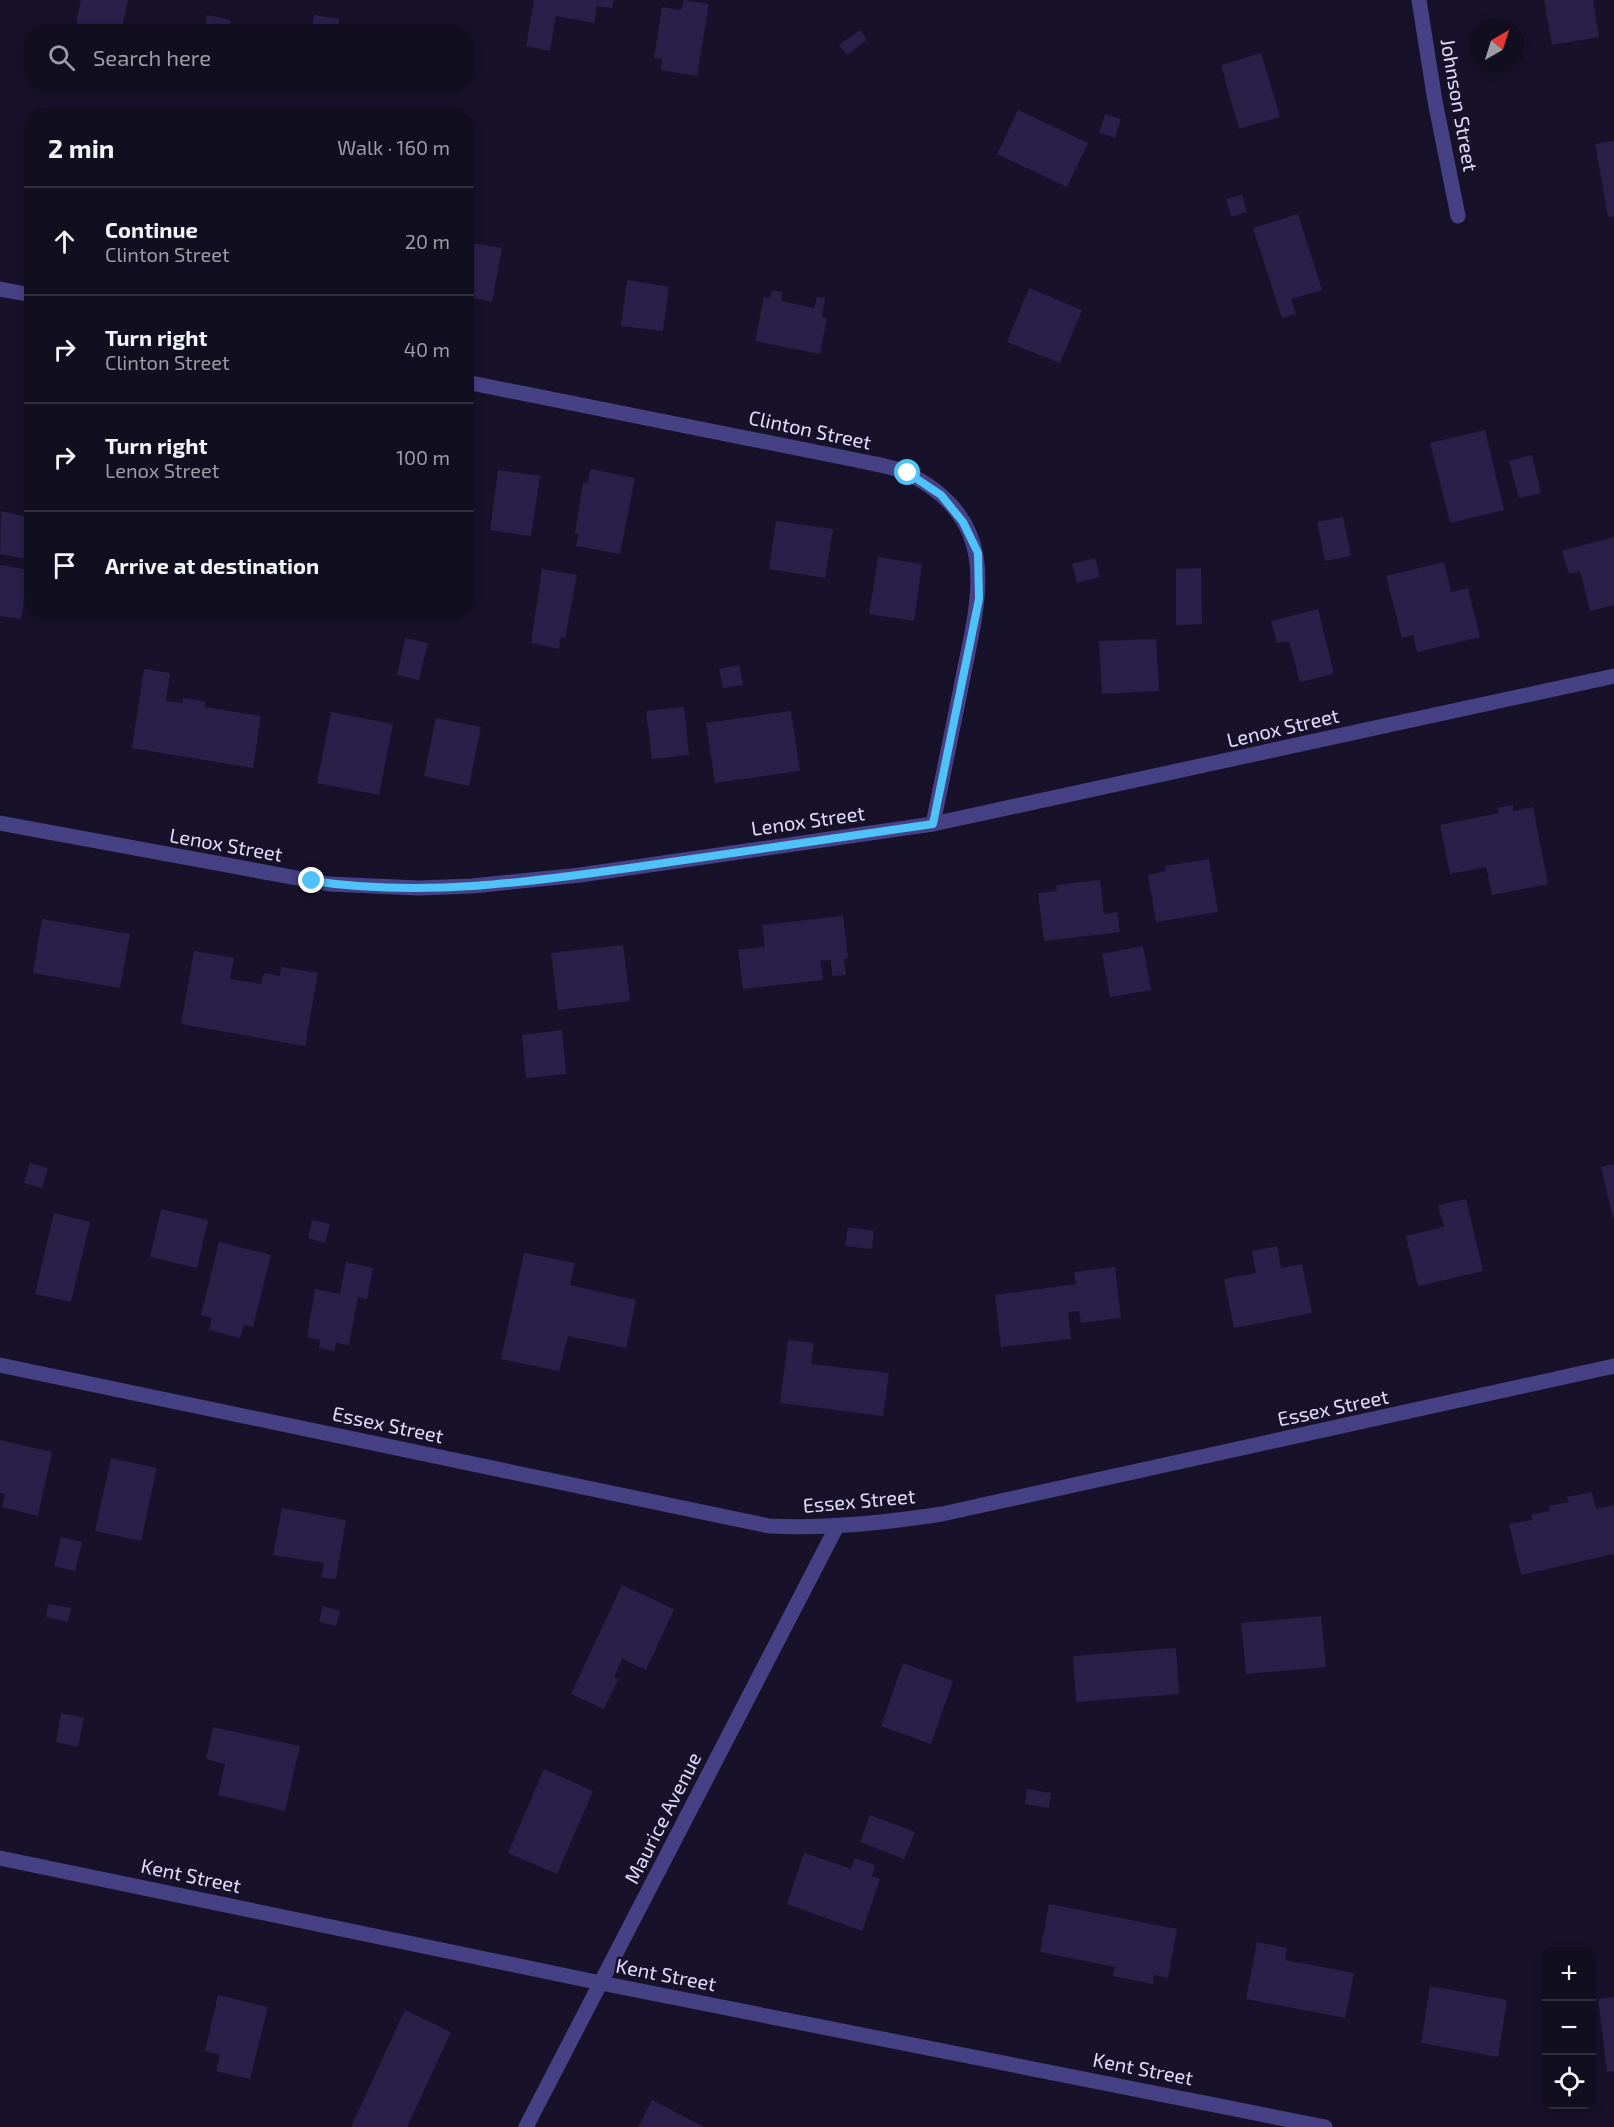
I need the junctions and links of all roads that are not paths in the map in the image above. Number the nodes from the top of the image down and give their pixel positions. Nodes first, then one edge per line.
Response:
1 (1419, 0) edge
2 (1458, 216) dead end
3 (0, 289) edge
4 (24, 294) edge
5 (474, 384) edge
6 (1614, 676) edge
7 (0, 823) edge
8 (933, 824) junction
9 (0, 1365) edge
10 (1614, 1366) edge
11 (836, 1528) junction
12 (0, 1858) edge
13 (601, 1983) junction
14 (526, 2127) edge
15 (1325, 2127) edge

1 - 2 street, Johnson Street
3 - 4 street
5 - 8 street, Clinton Street
6 - 8 street, Lenox Street
7 - 8 street, Lenox Street
9 - 11 street, Essex Street
10 - 11 street, Essex Street
11 - 13 street, Maurice Avenue
12 - 13 street, Kent Street
13 - 14 street, Maurice Avenue
13 - 15 street, Kent Street

